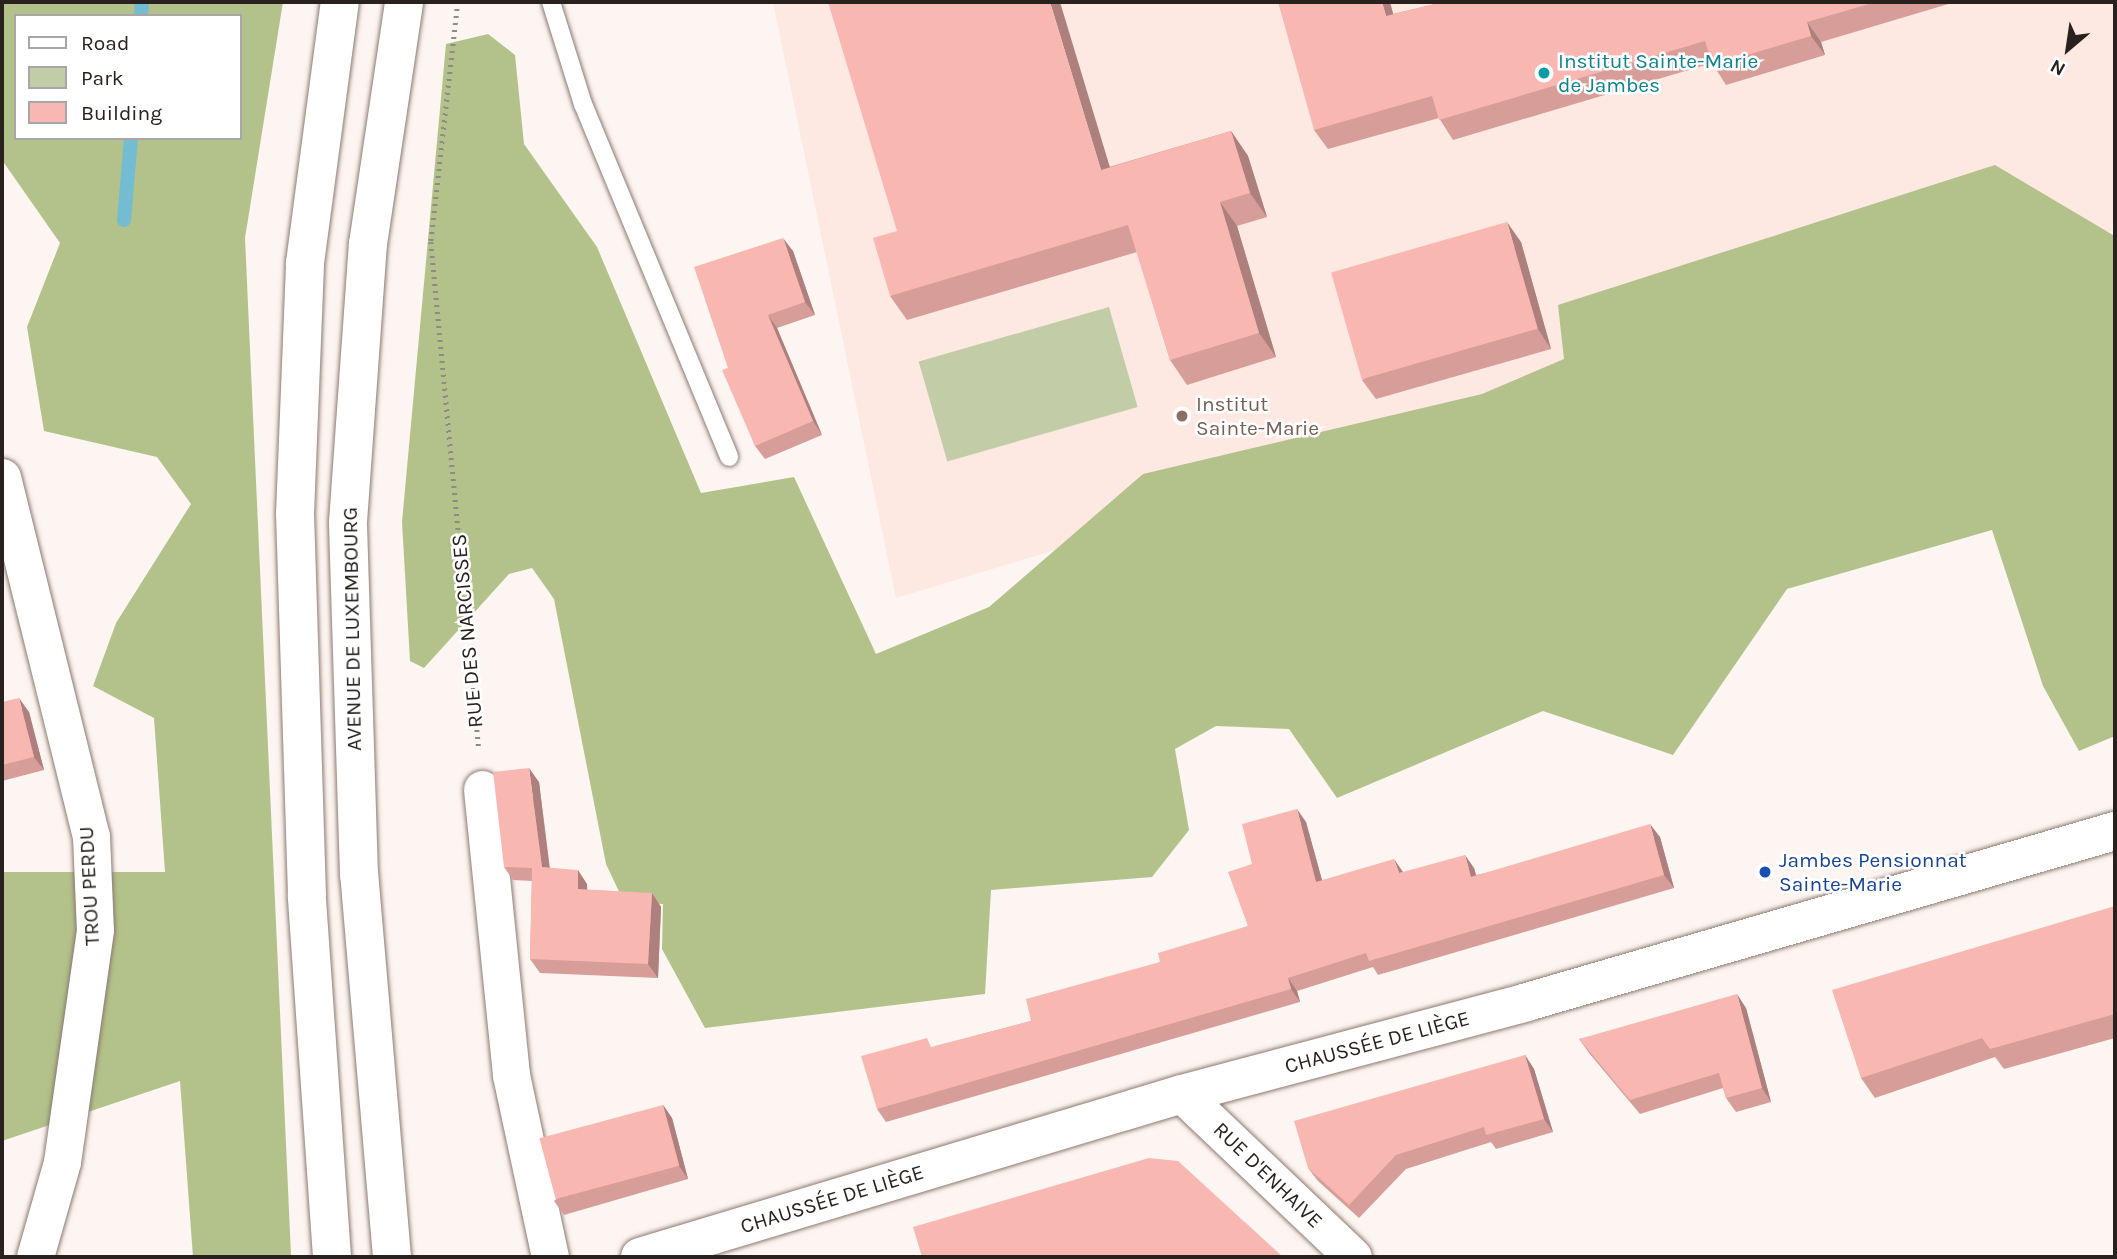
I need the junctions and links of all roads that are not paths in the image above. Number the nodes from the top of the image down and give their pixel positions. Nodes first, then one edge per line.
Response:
1 (340, 2) edge
2 (404, 2) edge
3 (551, 2) edge
4 (729, 457) dead end
5 (2, 477) edge
6 (482, 789) road end
7 (2115, 831) edge
8 (1182, 1094) junction
9 (330, 1245) edge
10 (34, 1257) edge
11 (392, 1257) edge
12 (550, 1257) edge
13 (640, 1257) edge
14 (1353, 1257) edge

1 - 9 main road
2 - 11 main road, AVENUE DE LUXEMBOURG
3 - 4 lane
5 - 10 street, TROU PERDU
6 - 12 street
7 - 8 main road, CHAUSSÉE DE LIÈGE
8 - 13 main road, CHAUSSÉE DE LIÈGE
8 - 14 street, RUE D'ENHAIVE

